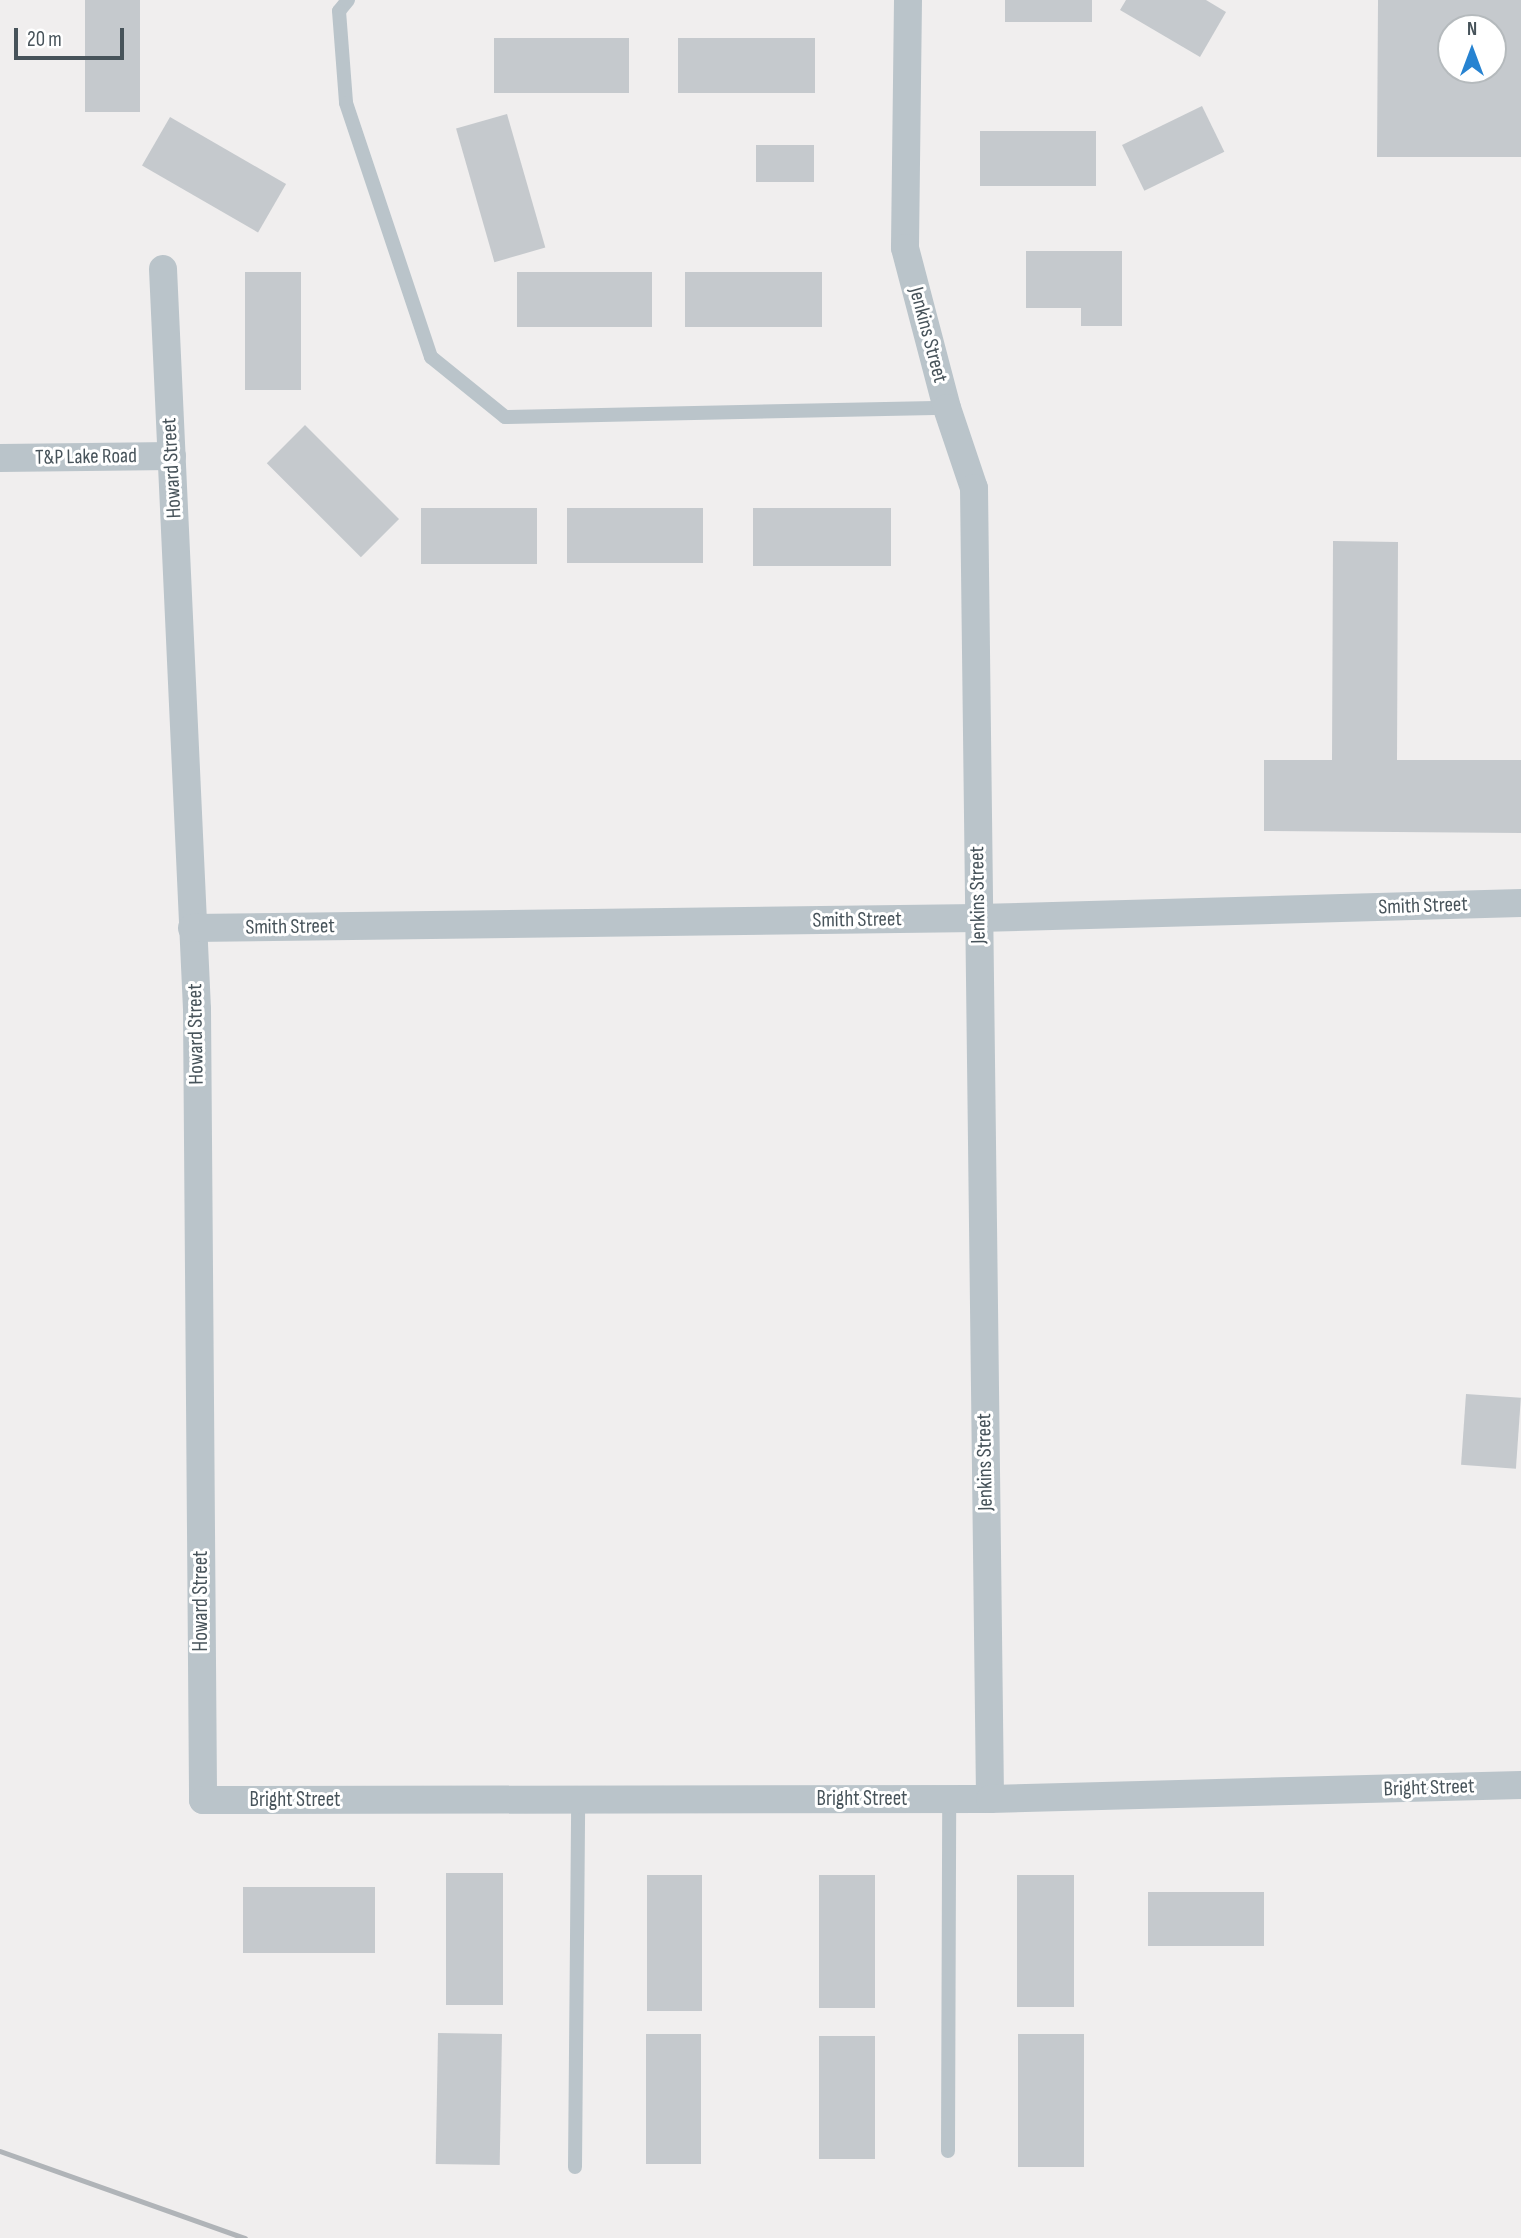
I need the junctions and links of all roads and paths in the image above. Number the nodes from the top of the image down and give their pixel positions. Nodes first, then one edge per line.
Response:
1 (348, 0) edge
2 (908, 0) edge
3 (163, 269) dead end
4 (947, 408) junction
5 (172, 456) junction
6 (0, 458) edge
7 (1521, 903) edge
8 (978, 918) junction
9 (192, 928) junction
10 (1521, 1785) edge
11 (949, 1799) junction
12 (990, 1799) junction
13 (203, 1800) joint
14 (578, 1800) junction
15 (948, 2151) dead end
16 (575, 2167) dead end

1 - 4 lane
2 - 4 street, Jenkins Street
3 - 5 street, Howard Street
4 - 8 street, Jenkins Street
5 - 6 street, T&P Lake Road
5 - 9 street, Howard Street
7 - 8 street, Smith Street
8 - 9 street, Smith Street
8 - 12 street, Jenkins Street
9 - 13 street, Howard Street
10 - 12 street, Bright Street
11 - 12 street, Bright Street
11 - 14 street, Bright Street
11 - 15 lane
13 - 14 street, Bright Street
14 - 16 lane

